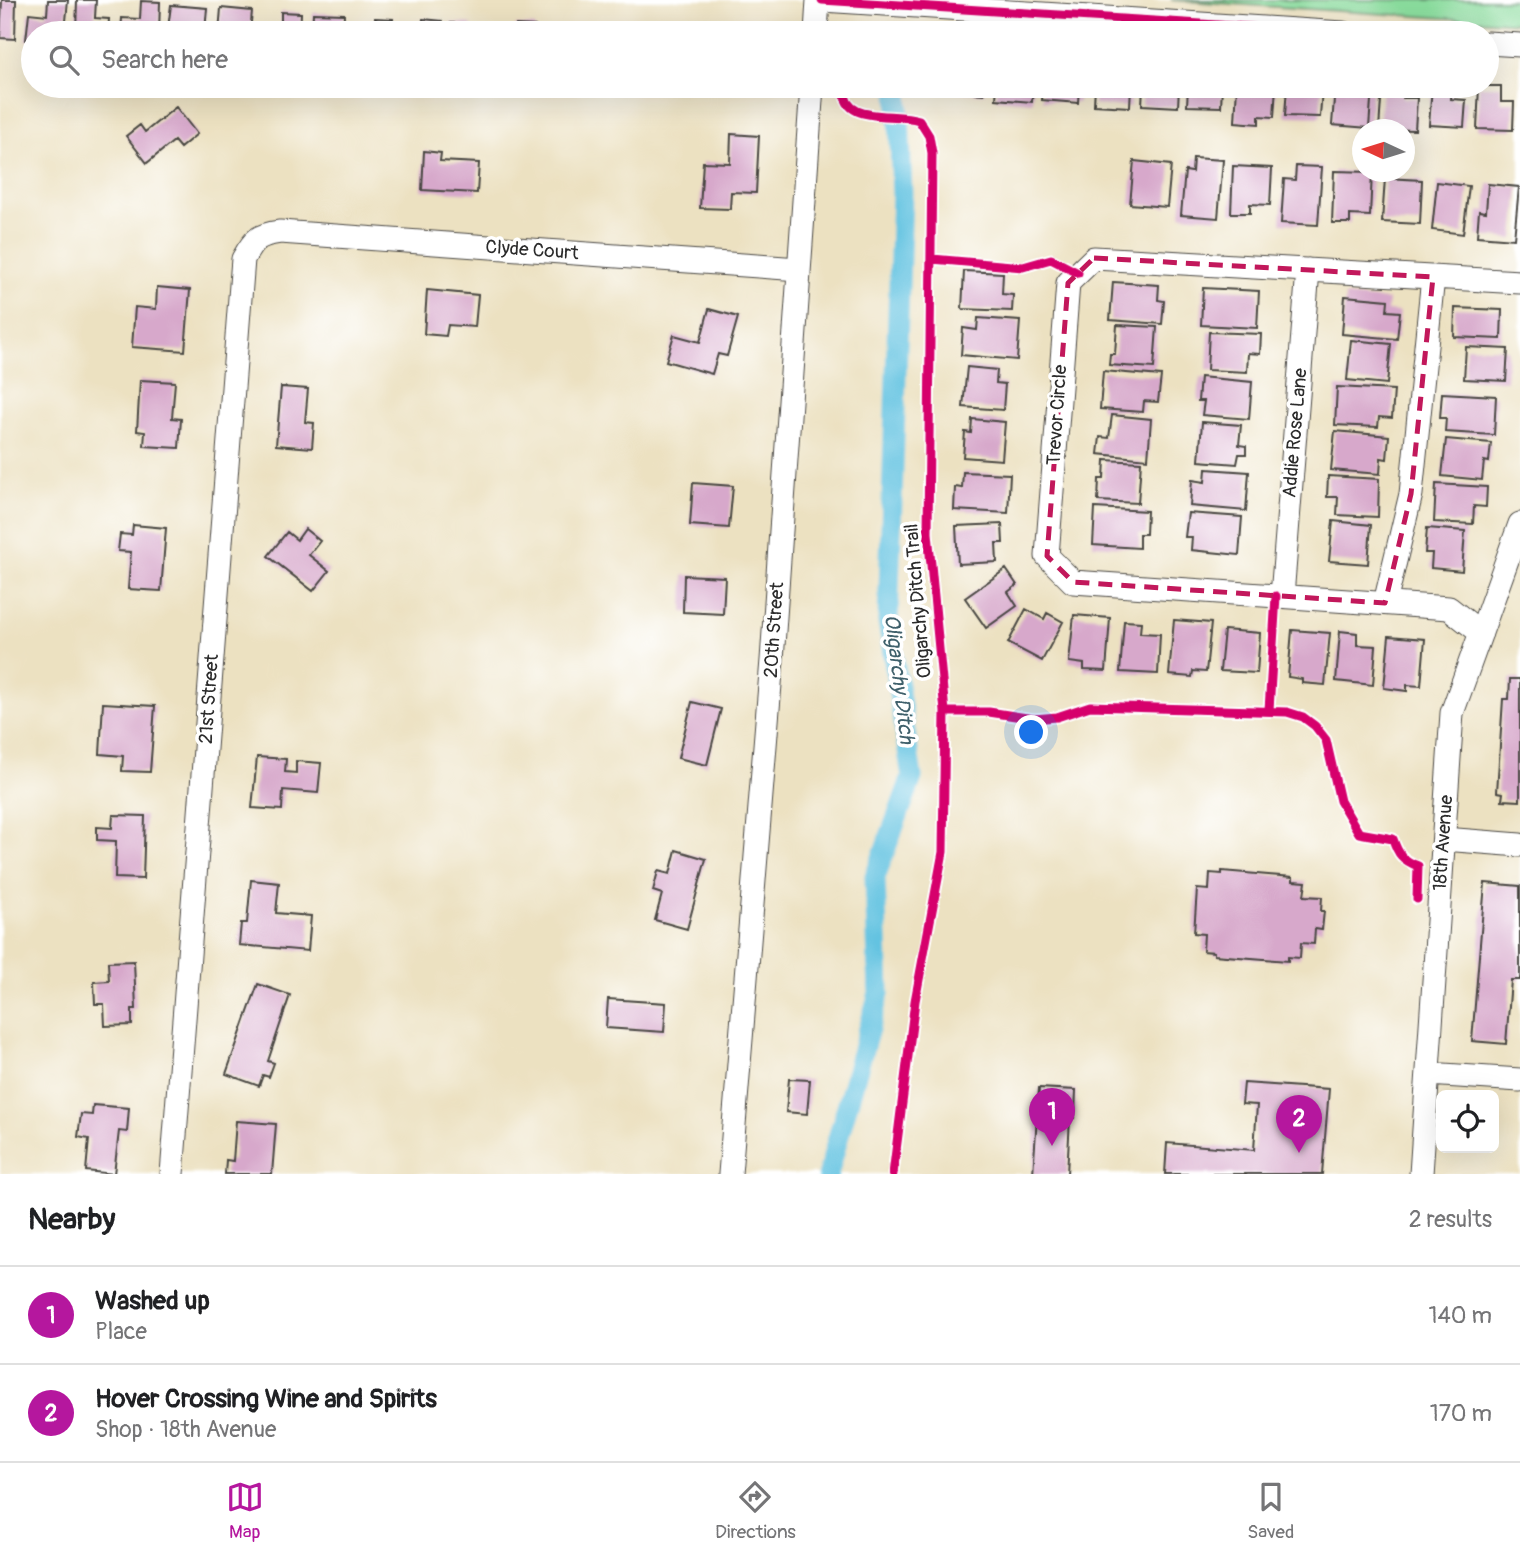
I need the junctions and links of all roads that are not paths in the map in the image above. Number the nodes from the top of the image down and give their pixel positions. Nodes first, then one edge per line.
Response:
1 (820, 0) edge
2 (817, 21) edge
3 (1150, 21) edge
4 (1499, 44) edge
5 (1520, 46) edge
6 (811, 98) edge
7 (265, 234) joint
8 (799, 269) junction
9 (1308, 270) junction
10 (1433, 277) junction
11 (1520, 282) edge
12 (1520, 524) edge
13 (1282, 596) junction
14 (1385, 603) junction
15 (1481, 633) junction
16 (1444, 839) junction
17 (1520, 845) edge
18 (1428, 1074) junction
19 (1520, 1080) edge
20 (172, 1174) edge
21 (730, 1174) edge
22 (1421, 1174) edge

1 - 2 street
1 - 3 street
4 - 5 street
6 - 8 street, 20th Street
7 - 8 street, Clyde Court
7 - 20 street, 21st Street
8 - 21 street, 20th Street
9 - 10 street, Trevor Circle
9 - 13 street, Addie Rose Lane
9 - 13 street, Trevor Circle
10 - 11 street, Trevor Circle
10 - 14 street
12 - 15 street, 18th Avenue
13 - 14 street, Trevor Circle
14 - 15 street, Trevor Circle
15 - 16 street, 18th Avenue
16 - 17 street
16 - 18 street, 18th Avenue
18 - 19 street
18 - 22 street, 18th Avenue

